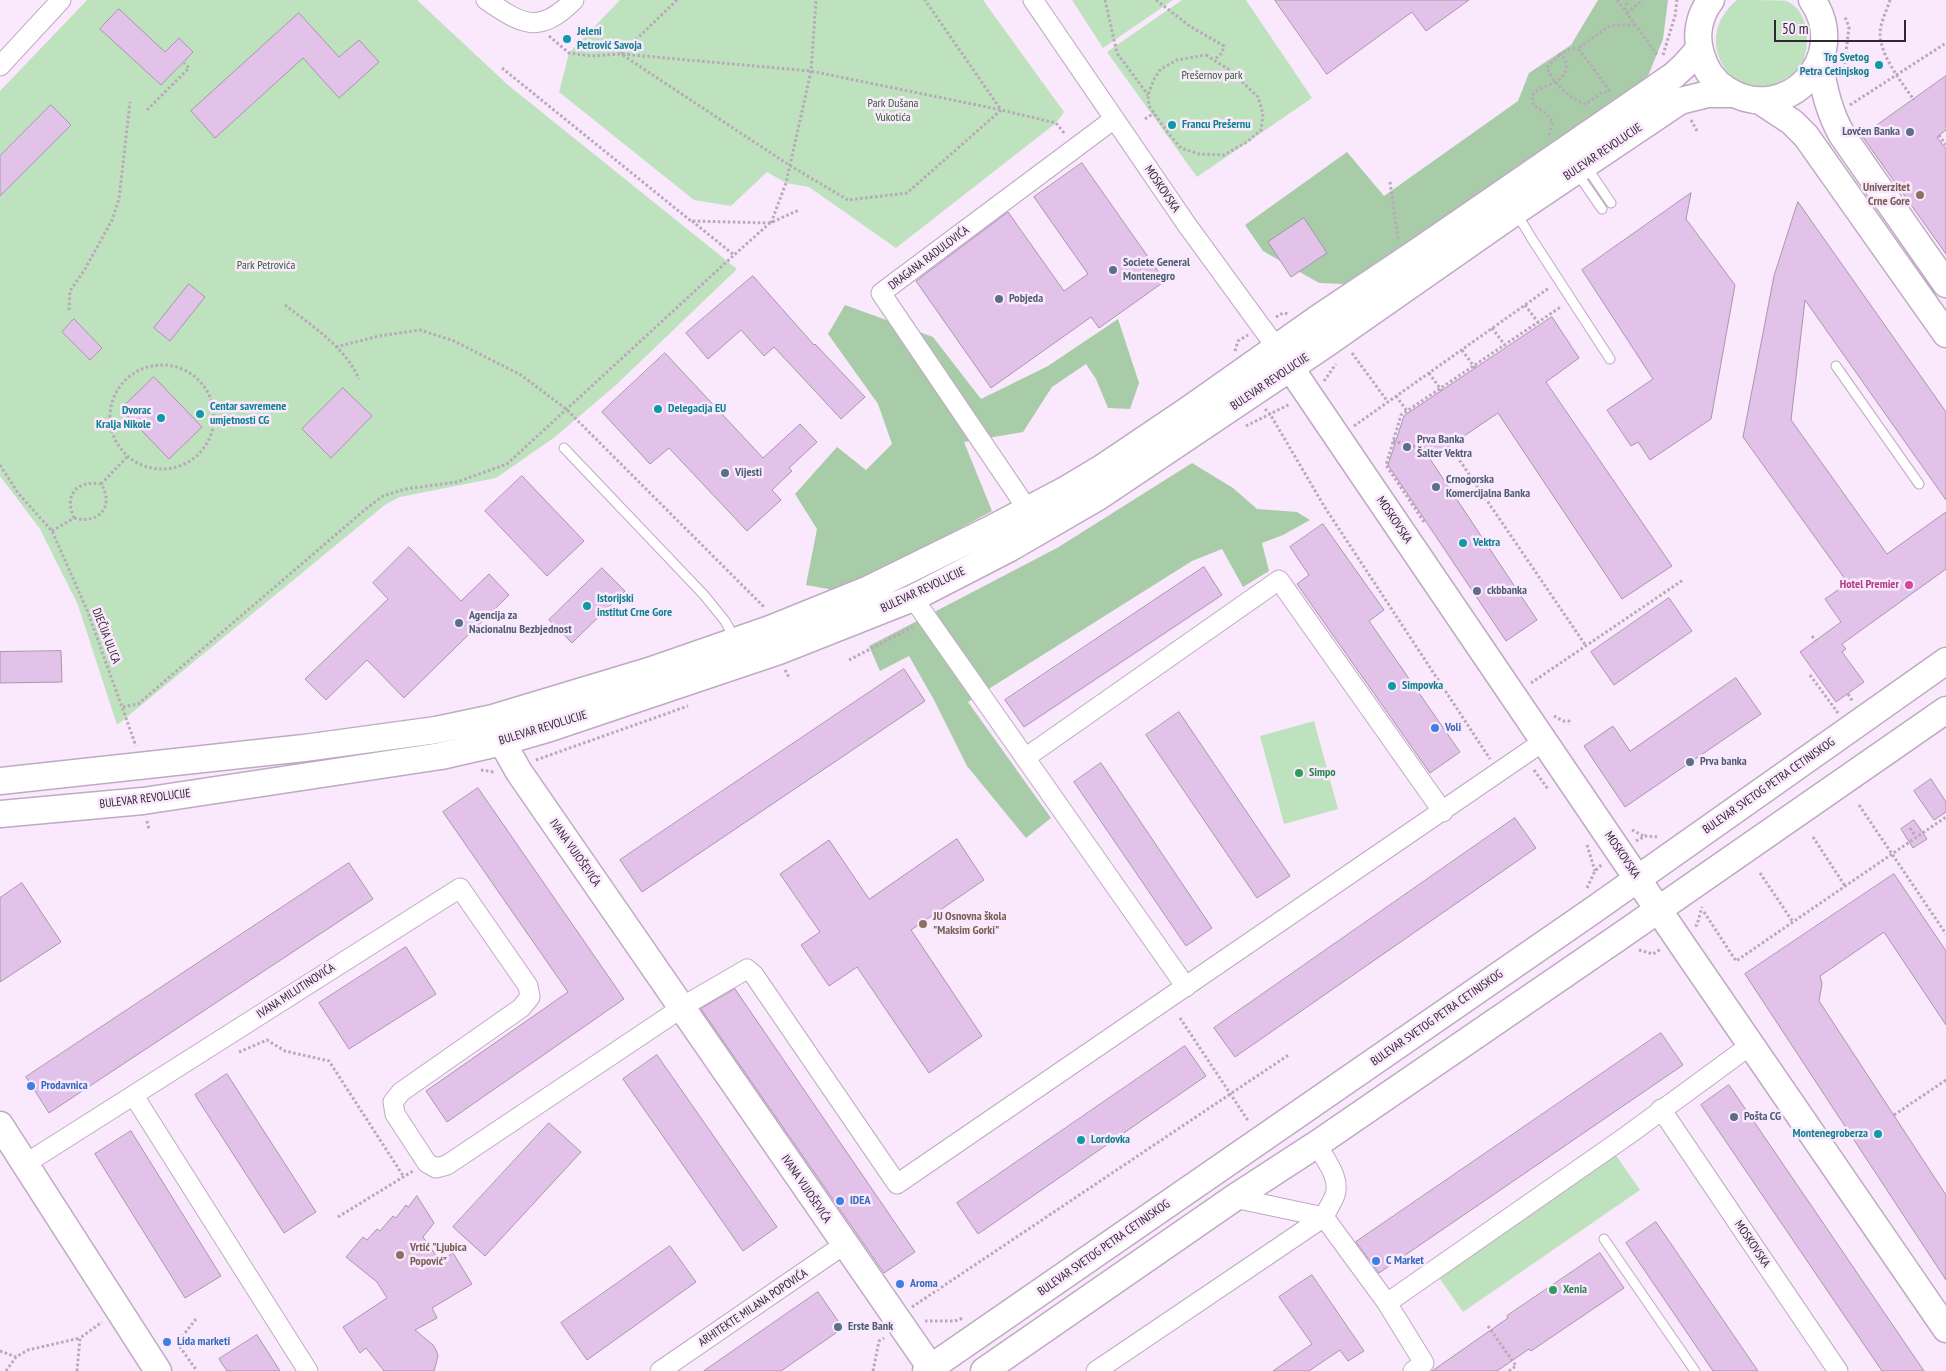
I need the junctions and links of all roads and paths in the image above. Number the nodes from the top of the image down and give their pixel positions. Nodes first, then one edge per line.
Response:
1 (60, 0) edge
2 (486, 0) edge
3 (574, 0) edge
4 (677, 0) edge
5 (816, 0) edge
6 (925, 0) edge
7 (1033, 0) edge
8 (1105, 0) edge
9 (1156, 0) edge
10 (1617, 0) edge
11 (1627, 0) edge
12 (1643, 0) edge
13 (1812, 0) edge
14 (1890, 0) edge
15 (1708, 2) edge
16 (1626, 12) junction
17 (1636, 25) junction
18 (1946, 43) edge
19 (1578, 48) junction
20 (1699, 49) junction
21 (569, 53) dead end
22 (621, 54) junction
23 (1559, 56) junction
24 (1658, 56) dead end
25 (1215, 59) junction
26 (1820, 62) junction
27 (184, 63) dead end
28 (0, 66) edge
29 (502, 68) dead end
30 (811, 71) junction
31 (1897, 75) junction
32 (1556, 82) junction
33 (1732, 94) junction
34 (1148, 95) junction
35 (1914, 100) dead end
36 (1760, 101) junction
37 (130, 102) dead end
38 (148, 110) dead end
39 (1001, 110) junction
40 (1154, 113) junction
41 (1695, 116) dead end
42 (1832, 117) junction
43 (1114, 119) junction
44 (1145, 119) dead end
45 (1686, 120) dead end
46 (1691, 120) dead end
47 (1698, 131) dead end
48 (1939, 135) dead end
49 (1548, 140) dead end
50 (1946, 145) edge
51 (1076, 148) junction
52 (789, 165) junction
53 (1580, 168) junction
54 (1390, 182) dead end
55 (1611, 203) dead end
56 (1602, 209) dead end
57 (800, 210) dead end
58 (1516, 211) junction
59 (691, 221) junction
60 (770, 224) junction
61 (1398, 243) dead end
62 (734, 255) junction
63 (1559, 281) junction
64 (1946, 284) edge
65 (1571, 300) junction
66 (285, 305) dead end
67 (1525, 305) junction
68 (69, 310) dead end
69 (1539, 324) junction
70 (1492, 328) junction
71 (1946, 334) edge
72 (1506, 346) junction
73 (1462, 350) junction
74 (1352, 353) dead end
75 (1284, 358) junction
76 (1610, 359) dead end
77 (1338, 360) dead end
78 (1836, 366) dead end
79 (1474, 367) junction
80 (1428, 373) junction
81 (1327, 378) dead end
82 (359, 379) dead end
83 (1441, 390) junction
84 (1396, 396) junction
85 (1388, 402) junction
86 (1407, 411) junction
87 (1270, 414) dead end
88 (1353, 426) dead end
89 (1393, 441) junction
90 (564, 448) dead end
91 (128, 456) junction
92 (0, 465) edge
93 (101, 484) junction
94 (1919, 484) dead end
95 (1028, 510) junction
96 (74, 518) junction
97 (1429, 530) dead end
98 (52, 531) junction
99 (1683, 580) dead end
100 (913, 598) junction
101 (766, 609) dead end
102 (758, 611) dead end
103 (927, 619) junction
104 (1812, 636) dead end
105 (736, 641) junction
106 (1816, 641) dead end
107 (1586, 646) junction
108 (849, 660) dead end
109 (1946, 661) edge
110 (1810, 675) dead end
111 (1532, 683) dead end
112 (123, 707) junction
113 (1946, 710) edge
114 (1843, 719) dead end
115 (497, 730) junction
116 (1544, 741) junction
117 (138, 750) dead end
118 (1024, 758) junction
119 (1530, 764) dead end
120 (1499, 773) junction
121 (0, 781) edge
122 (1552, 794) dead end
123 (1859, 805) dead end
124 (1443, 812) junction
125 (0, 814) edge
126 (1945, 818) edge
127 (1910, 828) dead end
128 (1813, 837) dead end
129 (1916, 837) junction
130 (1586, 843) dead end
131 (1892, 854) junction
132 (1595, 871) dead end
133 (1760, 873) dead end
134 (1638, 879) junction
135 (1845, 886) junction
136 (1658, 909) junction
137 (1704, 912) dead end
138 (1793, 922) junction
139 (1946, 934) edge
140 (1186, 987) junction
141 (683, 1008) junction
142 (1180, 1018) dead end
143 (1752, 1044) junction
144 (238, 1052) dead end
145 (1290, 1054) dead end
146 (1946, 1080) edge
147 (1230, 1094) junction
148 (134, 1096) junction
149 (1662, 1110) junction
150 (1894, 1115) dead end
151 (1251, 1124) dead end
152 (0, 1125) edge
153 (1317, 1144) junction
154 (25, 1164) junction
155 (432, 1165) junction
156 (404, 1176) junction
157 (1234, 1198) junction
158 (338, 1216) dead end
159 (1324, 1217) junction
160 (1604, 1239) dead end
161 (845, 1244) junction
162 (1387, 1303) junction
163 (120, 1312) junction
164 (904, 1312) dead end
165 (196, 1319) dead end
166 (1488, 1326) dead end
167 (1946, 1329) edge
168 (80, 1338) junction
169 (0, 1351) edge
170 (16, 1357) junction
171 (930, 1370) edge
172 (6, 1371) edge
173 (77, 1371) edge
174 (158, 1371) edge
175 (197, 1371) edge
176 (308, 1371) edge
177 (660, 1371) edge
178 (984, 1371) edge
179 (1096, 1371) edge
180 (1413, 1371) edge
181 (1509, 1371) edge
182 (1695, 1371) edge
183 (1838, 1371) edge

1 - 28 street
2 - 3 street
4 - 22 path
5 - 30 path
6 - 39 path
7 - 43 street, MOSKOVSKA
8 - 34 path
9 - 25 path
10 - 16 path
11 - 16 path
12 - 16 path
13 - 26 main road
14 - 31 path
15 - 20 main road
16 - 17 path
17 - 19 path
17 - 24 path
18 - 31 path
19 - 23 path
19 - 32 path
20 - 33 main road
20 - 75 main road, BULEVAR REVOLUCIJE
21 - 22 path
22 - 30 path
22 - 52 path
23 - 32 path
23 - 32 path
25 - 34 path
25 - 40 path
26 - 36 main road
26 - 42 main road
27 - 38 path
29 - 59 path
30 - 39 path
30 - 52 path
31 - 35 path
31 - 42 path
32 - 49 path
33 - 36 main road
33 - 53 main road, BULEVAR REVOLUCIJE
34 - 40 path
36 - 71 main road
37 - 68 path
39 - 51 path
39 - 52 path
40 - 44 path
41 - 45 path
42 - 64 main road
43 - 51 street, DRAGANA RADULOVIĆA
43 - 75 street, MOSKOVSKA
46 - 47 path
48 - 50 path
51 - 95 street, DRAGANA RADULOVIĆA
52 - 60 path
53 - 55 lane
53 - 56 lane
53 - 58 main road, BULEVAR REVOLUCIJE
54 - 61 path
57 - 60 path
58 - 63 lane
58 - 75 main road, BULEVAR REVOLUCIJE
59 - 60 path
59 - 62 path
60 - 62 path
62 - 112 path
63 - 65 lane
63 - 67 path
65 - 69 path
65 - 76 lane
66 - 82 path
67 - 69 path
67 - 70 path
69 - 72 path
70 - 72 path
70 - 73 path
72 - 79 path
73 - 79 path
73 - 80 path
74 - 85 path
75 - 95 main road, BULEVAR REVOLUCIJE
75 - 100 main road, BULEVAR REVOLUCIJE
75 - 116 main road, MOSKOVSKA
77 - 81 path
78 - 94 lane
79 - 83 path
80 - 83 path
80 - 84 path
83 - 86 path
84 - 85 path
84 - 86 path
85 - 88 path
86 - 89 path
87 - 120 path
89 - 97 path
89 - 107 path
90 - 105 lane
91 - 91 path
91 - 93 path
92 - 98 path, DJEČIJA ULICA
93 - 96 path
93 - 96 path
95 - 105 main road, BULEVAR REVOLUCIJE
96 - 98 path
98 - 112 path, DJEČIJA ULICA
99 - 107 path
100 - 103 street
100 - 115 main road, BULEVAR REVOLUCIJE
101 - 102 path
103 - 108 path
103 - 118 street
104 - 106 path
105 - 115 main road, BULEVAR REVOLUCIJE
107 - 111 path
109 - 134 main road, BULEVAR SVETOG PETRA CETINJSKOG
110 - 114 path
112 - 117 path, DJEČIJA ULICA
113 - 136 main road
115 - 121 main road, BULEVAR REVOLUCIJE
115 - 125 main road, BULEVAR REVOLUCIJE
115 - 141 main road, IVANA VUJOŠEVIĆA
116 - 120 street
116 - 134 main road, MOSKOVSKA
118 - 124 street
118 - 140 street
119 - 122 path
120 - 124 street
123 - 131 path
124 - 140 street
126 - 129 path
127 - 129 path
128 - 135 path
129 - 131 path
130 - 132 path
131 - 135 path
131 - 139 path
133 - 138 path
134 - 136 main road, MOSKOVSKA
134 - 171 main road, BULEVAR SVETOG PETRA CETINJSKOG
135 - 138 path
136 - 143 main road, MOSKOVSKA
136 - 153 main road
137 - 138 path
140 - 141 street
141 - 155 street
141 - 161 main road, IVANA VUJOŠEVIĆA
142 - 147 path
143 - 149 street
143 - 167 main road, MOSKOVSKA
144 - 156 path
145 - 147 path
146 - 150 path
147 - 151 path
147 - 164 path
148 - 154 street, IVANA MILUTINOVIĆA
148 - 155 street, IVANA MILUTINOVIĆA
148 - 176 street
149 - 162 street
149 - 183 street, MOSKOVSKA
152 - 154 main road
153 - 157 main road
153 - 159 street
154 - 163 main road
155 - 156 path
156 - 158 path
157 - 159 street
157 - 178 main road
159 - 162 street
159 - 179 street
160 - 182 lane
161 - 171 main road, IVANA VUJOŠEVIĆA
161 - 177 street, ARHITEKTE MILANA POPOVIĆA
162 - 180 street
163 - 168 path
163 - 174 main road
165 - 175 path
166 - 181 path
168 - 170 path
168 - 173 path
169 - 170 path
170 - 172 path

